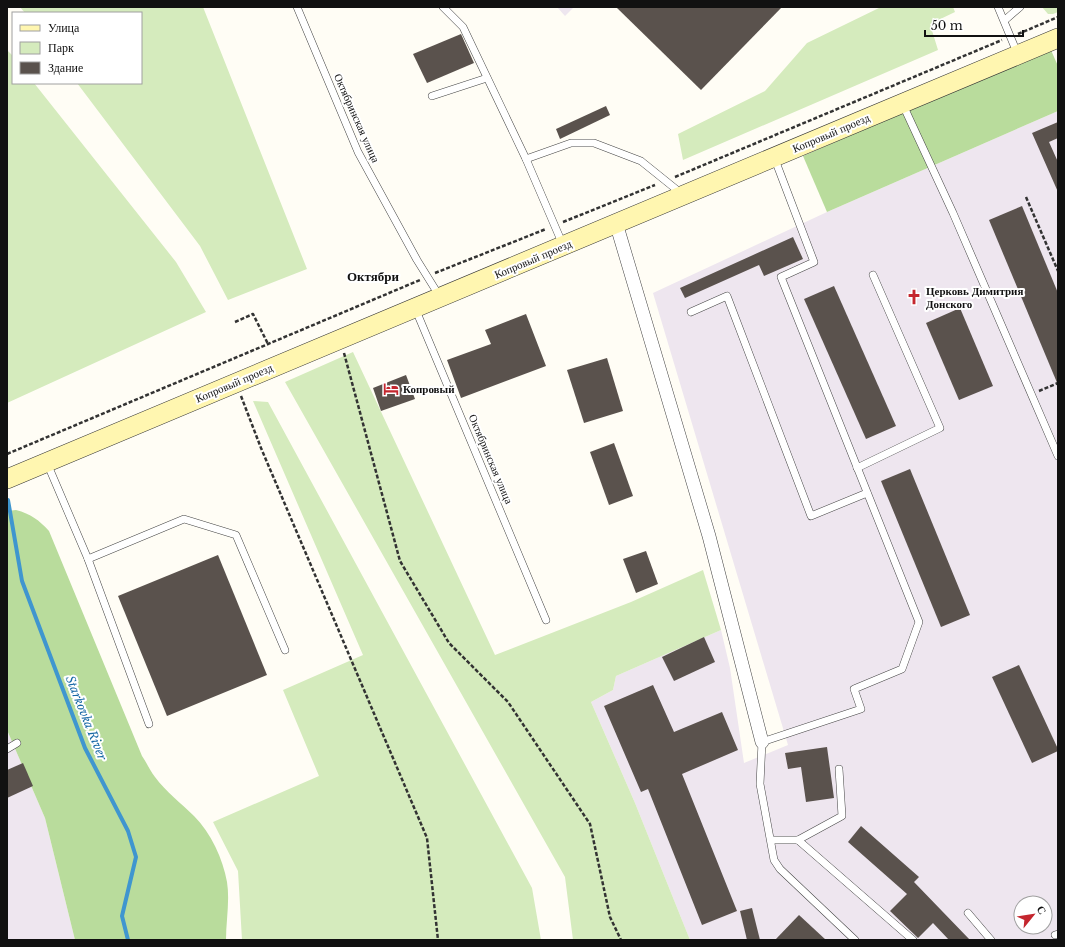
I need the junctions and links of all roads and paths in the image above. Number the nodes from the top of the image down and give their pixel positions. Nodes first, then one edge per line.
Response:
1 (297, 7) edge
2 (444, 7) edge
3 (998, 7) edge
4 (1020, 7) edge
5 (1058, 17) edge
6 (1005, 20) junction
7 (1011, 36) junction
8 (1057, 42) edge
9 (1018, 55) junction
10 (487, 78) junction
11 (432, 96) dead end
12 (903, 104) junction
13 (774, 157) junction
14 (526, 159) junction
15 (665, 181) junction
16 (683, 195) junction
17 (1026, 197) dead end
18 (616, 223) junction
19 (554, 225) junction
20 (563, 246) junction
21 (1058, 271) edge
22 (873, 275) dead end
23 (427, 277) junction
24 (440, 297) junction
25 (415, 308) junction
26 (690, 312) dead end
27 (235, 322) dead end
28 (340, 338) junction
29 (268, 344) junction
30 (236, 383) junction
31 (1058, 383) edge
32 (1031, 394) junction
33 (7, 454) edge
34 (1058, 456) edge
35 (47, 462) junction
36 (857, 468) junction
37 (7, 479) edge
38 (867, 493) junction
39 (88, 559) junction
40 (546, 620) dead end
41 (285, 650) dead end
42 (149, 724) dead end
43 (762, 742) junction
44 (17, 743) dead end
45 (7, 749) edge
46 (839, 769) dead end
47 (771, 840) junction
48 (798, 840) junction
49 (968, 913) dead end
50 (438, 940) edge
51 (621, 940) edge
52 (855, 940) edge
53 (913, 940) edge
54 (991, 940) edge

1 - 23 lane, Октябринская улица
2 - 10 lane
3 - 6 lane
4 - 6 lane
5 - 7 path
6 - 7 lane
7 - 9 lane
7 - 15 path
8 - 9 main road, Копровый проезд
9 - 12 main road, Копровый проезд
10 - 11 lane
10 - 14 lane
12 - 13 main road, Копровый проезд
12 - 32 lane
13 - 16 main road, Копровый проезд
13 - 36 lane
14 - 15 lane
14 - 19 lane
15 - 16 lane
15 - 19 path
16 - 18 main road, Копровый проезд
17 - 21 path
18 - 20 main road, Копровый проезд
18 - 43 street
19 - 20 lane
19 - 23 path
20 - 24 main road, Копровый проезд
22 - 36 lane
23 - 24 lane, Октябринская улица
23 - 29 path
24 - 25 main road, Копровый проезд
25 - 28 main road, Копровый проезд
25 - 40 lane, Октябринская улица
26 - 38 lane
27 - 29 path
28 - 30 main road, Копровый проезд
28 - 51 path
29 - 33 path
30 - 35 main road, Копровый проезд
30 - 50 path
31 - 32 path
32 - 34 lane
35 - 37 main road, Копровый проезд
35 - 39 lane
36 - 38 lane
38 - 43 lane
39 - 41 lane
39 - 42 lane
43 - 47 lane
44 - 45 lane
46 - 48 lane
47 - 48 lane
47 - 52 lane
48 - 53 lane
49 - 54 lane

